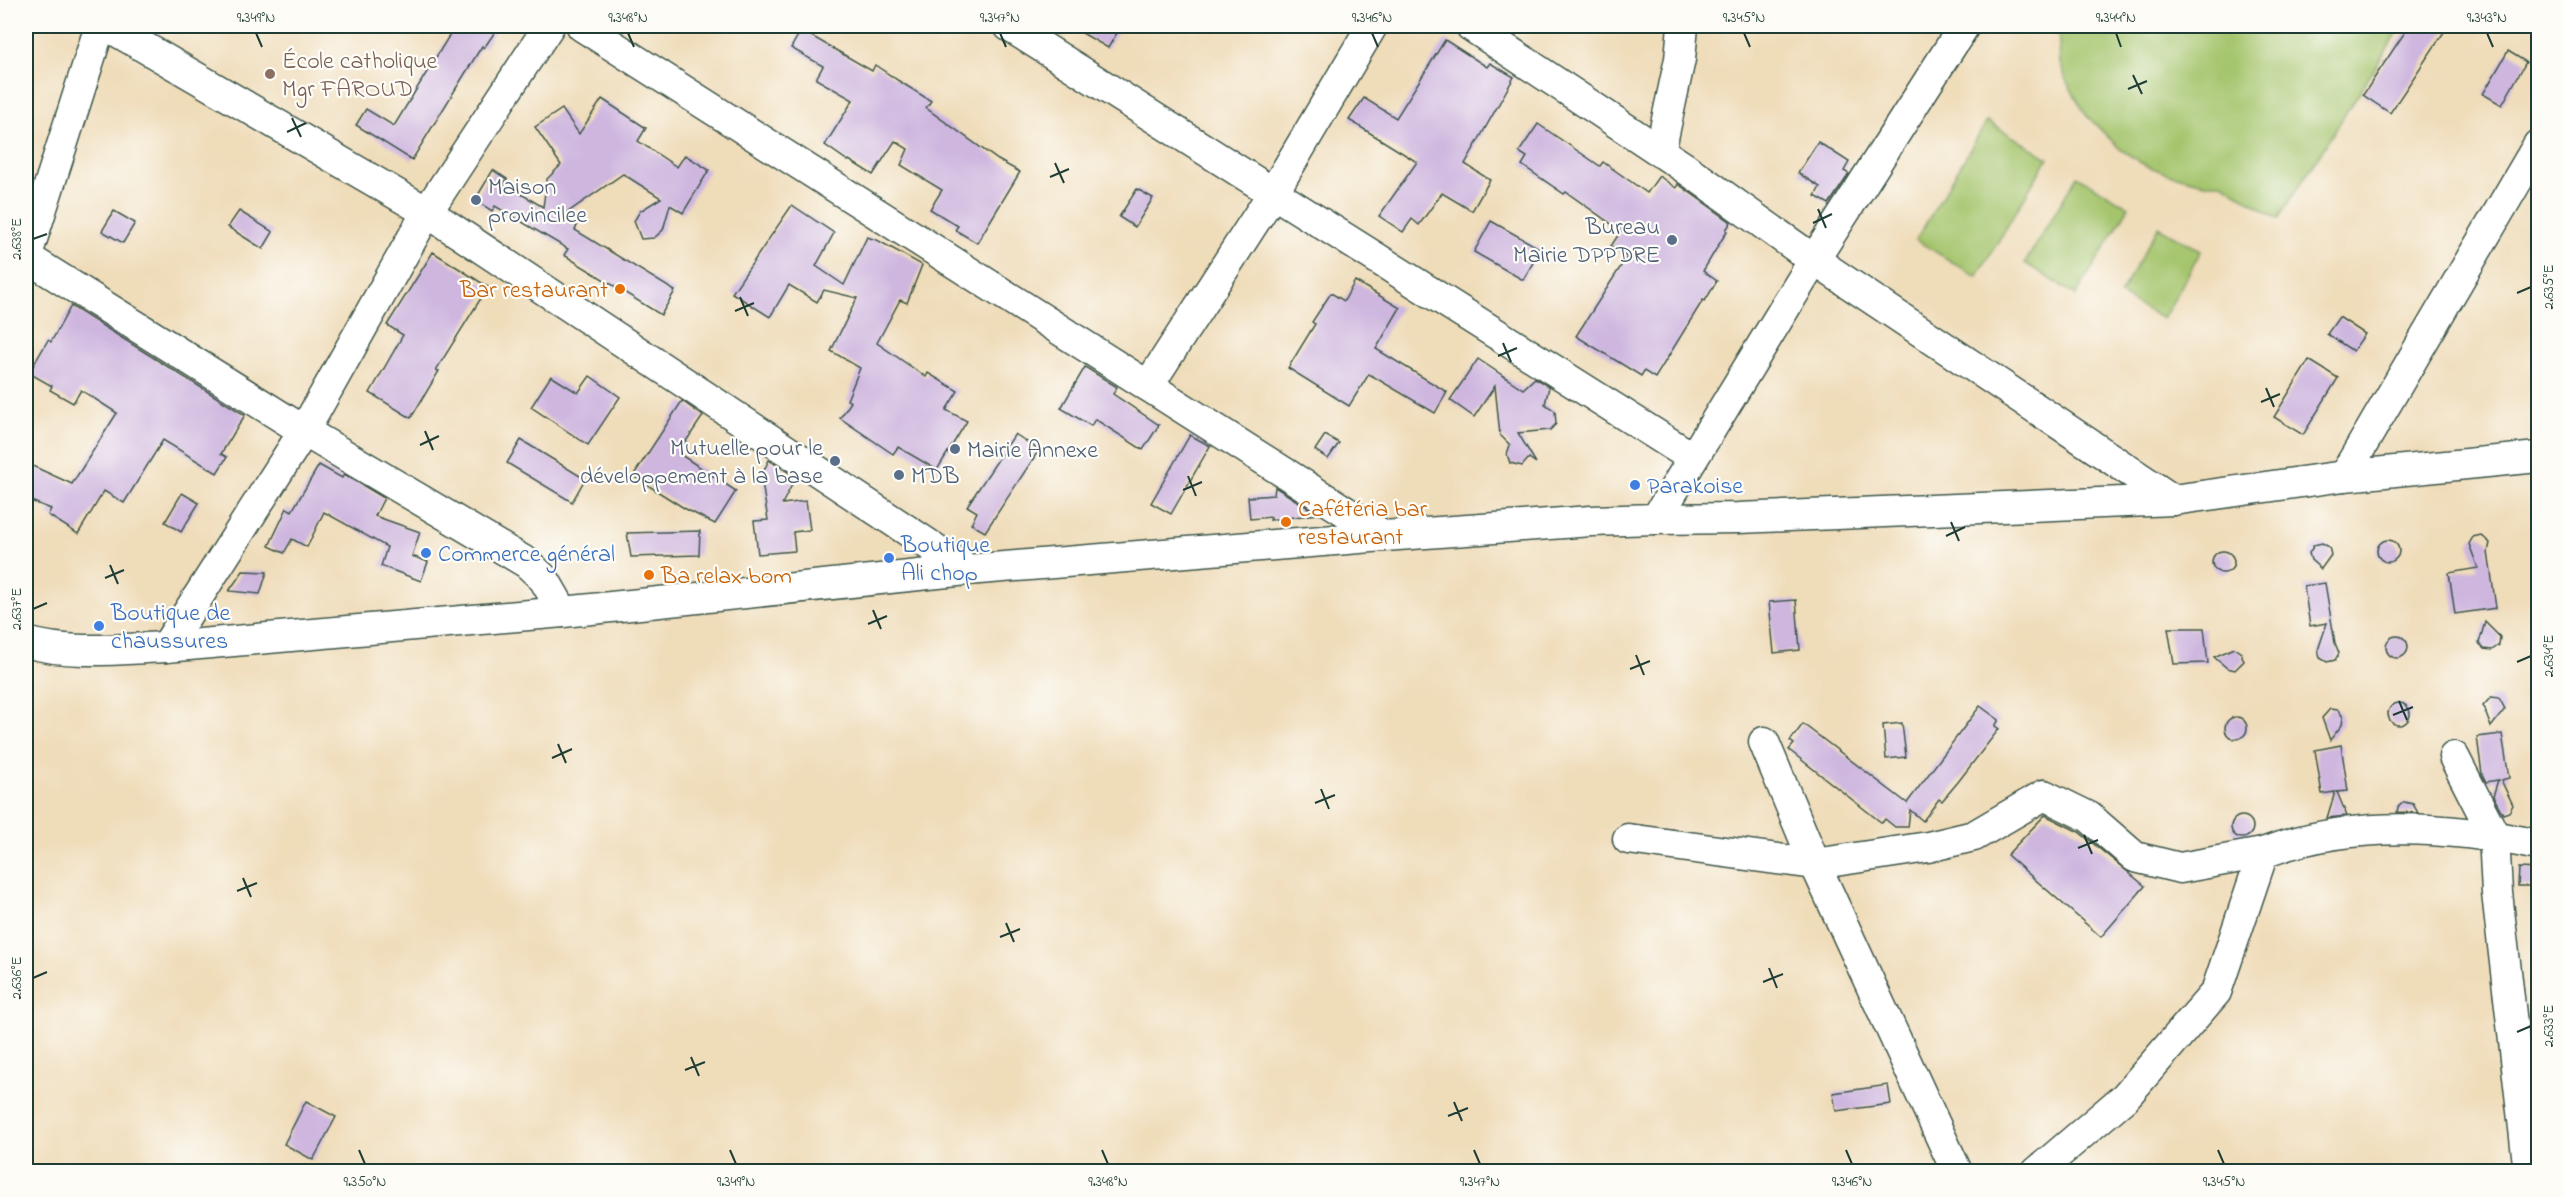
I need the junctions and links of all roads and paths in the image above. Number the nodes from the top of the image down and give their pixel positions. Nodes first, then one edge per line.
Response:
1 (100, 26) edge
2 (108, 26) edge
3 (549, 26) edge
4 (582, 26) edge
5 (1009, 26) edge
6 (1372, 26) edge
7 (1471, 26) edge
8 (1683, 26) edge
9 (1964, 26) edge
10 (2538, 145) edge
11 (1660, 152) junction
12 (1273, 193) junction
13 (427, 212) junction
14 (26, 258) edge
15 (1814, 260) junction
16 (1148, 386) junction
17 (304, 431) junction
18 (2538, 457) edge
19 (1692, 458) junction
20 (2344, 476) junction
21 (2173, 500) junction
22 (1656, 519) junction
23 (1384, 536) junction
24 (967, 570) junction
25 (563, 612) junction
26 (166, 647) junction
27 (31, 650) edge
28 (1764, 742) dead end
29 (2454, 757) dead end
30 (2494, 835) junction
31 (1628, 839) dead end
32 (2538, 845) edge
33 (2263, 853) junction
34 (1815, 864) junction
35 (1957, 1172) edge
36 (2037, 1172) edge
37 (2529, 1172) edge

1 - 14 street
2 - 13 street
3 - 13 street
4 - 16 street
5 - 12 street
6 - 12 street
7 - 11 street
8 - 11 street
9 - 15 street
10 - 20 street
11 - 15 street
12 - 16 street
12 - 19 street
13 - 17 street
13 - 24 street
14 - 17 street
15 - 19 street
15 - 21 street
16 - 23 street
17 - 25 street
17 - 26 street
18 - 20 street
19 - 22 street
20 - 21 street
21 - 22 street
22 - 23 street
23 - 24 street
24 - 25 street
25 - 26 street
26 - 27 street
28 - 34 street
29 - 30 street
30 - 32 street
30 - 33 street
30 - 37 street
31 - 34 street
33 - 34 street
33 - 36 street
34 - 35 street

